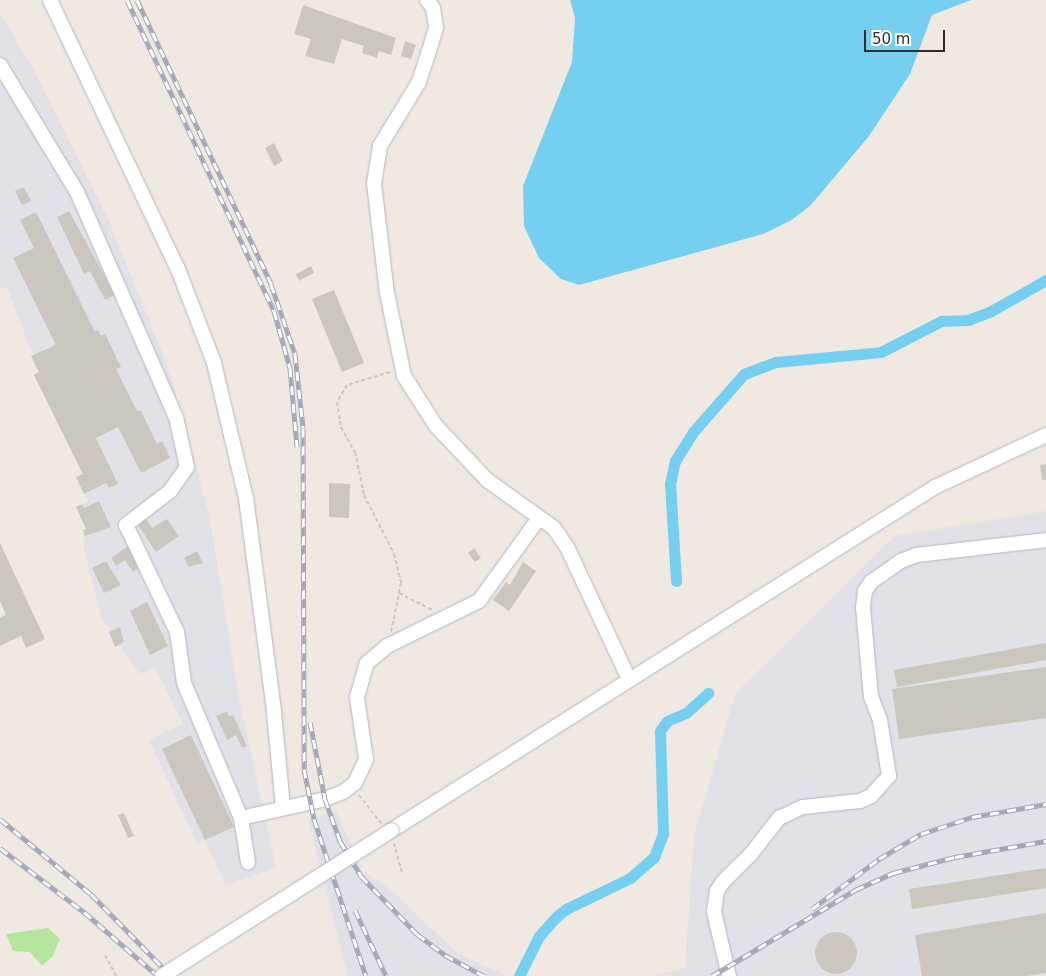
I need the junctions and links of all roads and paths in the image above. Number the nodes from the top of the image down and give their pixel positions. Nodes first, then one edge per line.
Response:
1 (50, 0) edge
2 (427, 0) edge
3 (0, 65) edge
4 (403, 369) junction
5 (1046, 434) edge
6 (539, 518) junction
7 (1046, 540) edge
8 (399, 592) junction
9 (448, 618) junction
10 (387, 646) junction
11 (629, 679) junction
12 (356, 790) dead end
13 (283, 808) junction
14 (241, 818) junction
15 (389, 832) junction
16 (248, 862) dead end
17 (402, 872) dead end
18 (106, 955) dead end
19 (116, 976) edge
20 (162, 976) edge
21 (729, 976) edge

1 - 13 street
2 - 4 street
3 - 14 street
4 - 6 street
4 - 8 path
5 - 11 street
6 - 9 street
6 - 11 street
7 - 21 street
8 - 9 path
8 - 10 path
9 - 10 street
10 - 13 street
11 - 15 street
12 - 15 path
13 - 14 street
14 - 16 street
15 - 17 path
15 - 20 street, bridge
18 - 19 path

